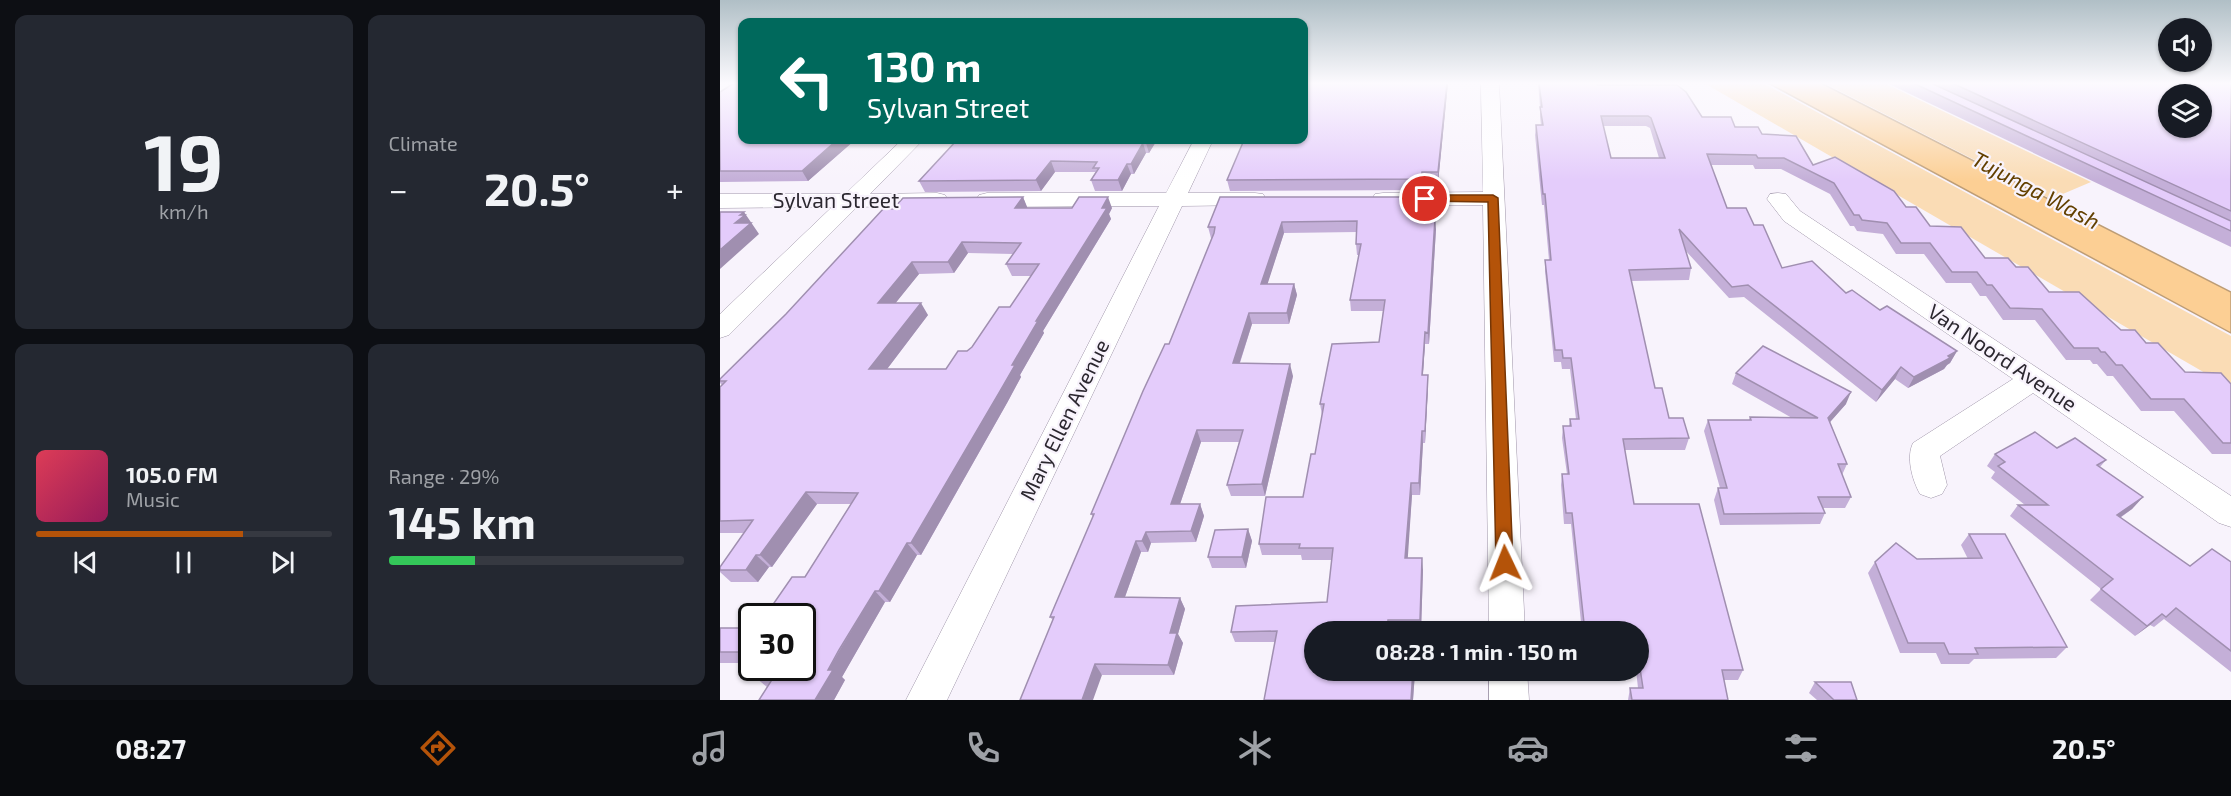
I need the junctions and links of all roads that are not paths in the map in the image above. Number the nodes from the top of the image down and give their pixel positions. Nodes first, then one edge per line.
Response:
1 (1491, 116) edge
2 (909, 144) edge
3 (1201, 144) edge
4 (1493, 198) junction
5 (1280, 199) edge
6 (1363, 199) edge
7 (1778, 199) dead end
8 (1174, 200) junction
9 (720, 201) edge
10 (850, 201) junction
11 (720, 329) edge
12 (2034, 379) junction
13 (1931, 485) dead end
14 (2231, 513) edge
15 (1507, 621) edge
16 (1508, 681) edge
17 (926, 700) edge
18 (1509, 700) edge

1 - 4 street
2 - 10 street
3 - 8 street, Mary Ellen Avenue
4 - 6 street
4 - 15 street
5 - 8 street, Sylvan Street
7 - 12 street, Van Noord Avenue
8 - 10 street, Sylvan Street
8 - 17 street, Mary Ellen Avenue
9 - 10 street, Sylvan Street
10 - 11 street
12 - 13 street
12 - 14 street, Van Noord Avenue
16 - 18 street

